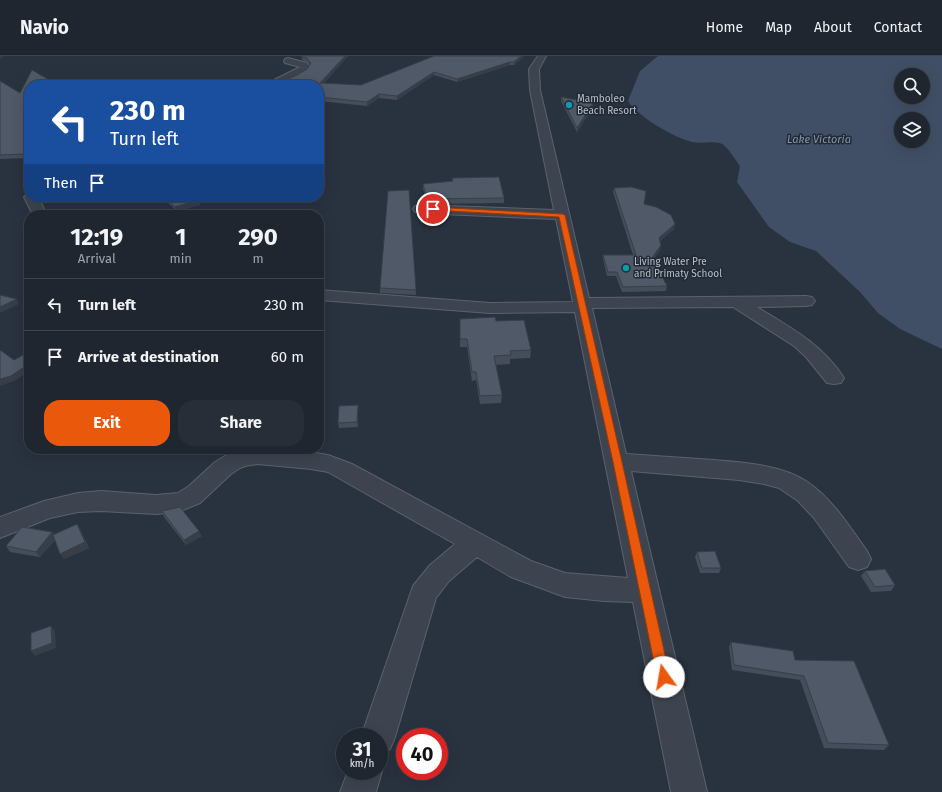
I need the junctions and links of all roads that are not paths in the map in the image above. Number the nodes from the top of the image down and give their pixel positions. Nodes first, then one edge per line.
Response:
1 (542, 56) edge
2 (287, 59) edge
3 (270, 80) edge
4 (282, 80) edge
5 (420, 209) dead end
6 (562, 215) junction
7 (324, 295) edge
8 (806, 301) dead end
9 (737, 302) junction
10 (582, 305) junction
11 (834, 378) dead end
12 (618, 462) junction
13 (0, 528) edge
14 (475, 544) junction
15 (858, 560) dead end
16 (644, 590) junction
17 (381, 728) edge
18 (362, 780) edge
19 (358, 792) edge
20 (689, 792) edge

1 - 6 street
2 - 3 street
2 - 4 street
5 - 6 street
6 - 10 street
7 - 10 street
8 - 9 street
9 - 10 street
9 - 11 street
10 - 12 street
12 - 15 street
12 - 16 street
13 - 14 street
14 - 16 street
14 - 17 street
16 - 20 street
18 - 19 street

